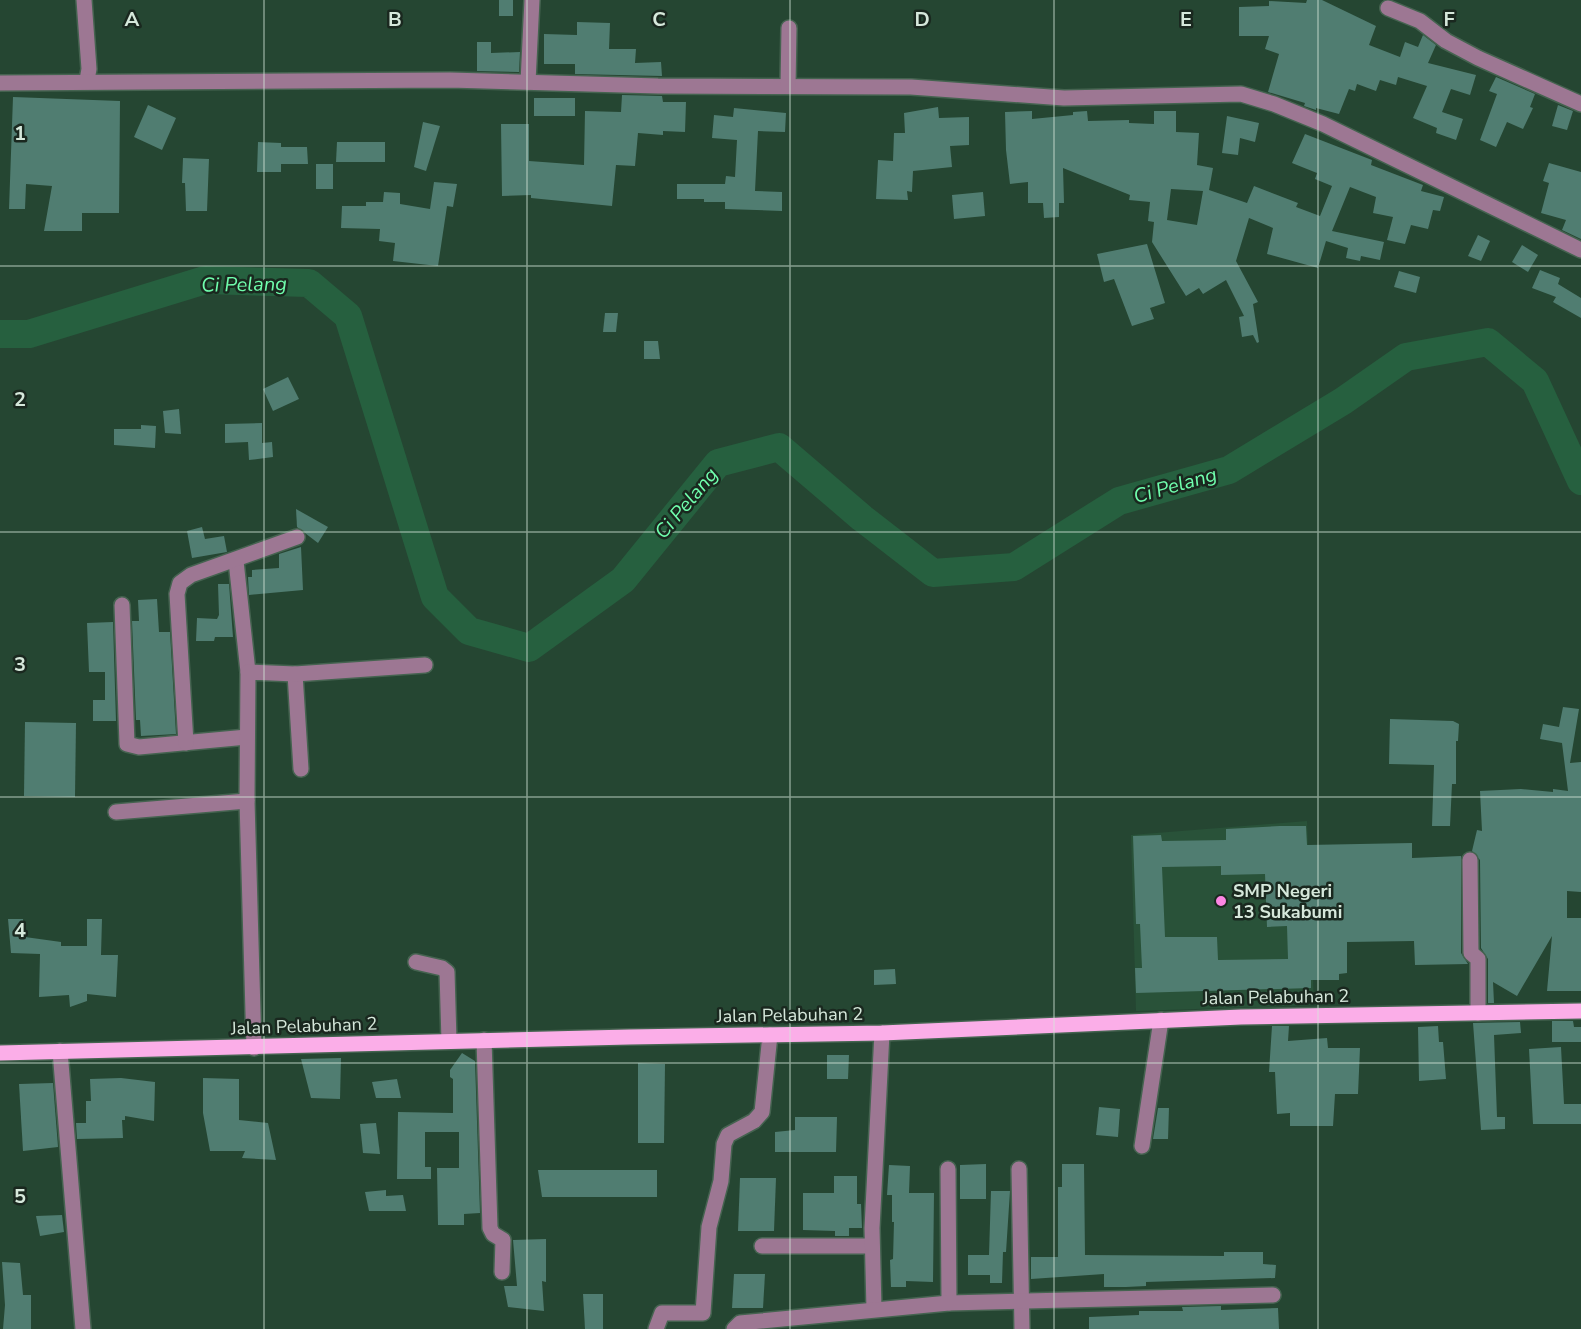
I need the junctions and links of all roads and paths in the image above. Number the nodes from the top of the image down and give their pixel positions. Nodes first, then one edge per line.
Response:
1 (84, 0) edge
2 (532, 0) edge
3 (1388, 9) dead end
4 (789, 28) dead end
5 (87, 81) junction
6 (528, 82) junction
7 (0, 83) edge
8 (788, 86) junction
9 (1581, 104) edge
10 (1581, 250) edge
11 (297, 537) dead end
12 (236, 561) junction
13 (122, 605) dead end
14 (425, 665) dead end
15 (248, 672) junction
16 (296, 674) junction
17 (247, 737) junction
18 (186, 743) junction
19 (300, 769) dead end
20 (247, 801) junction
21 (116, 812) dead end
22 (1470, 860) dead end
23 (416, 962) dead end
24 (1581, 1011) edge
25 (1478, 1013) junction
26 (1161, 1020) junction
27 (882, 1033) junction
28 (770, 1035) junction
29 (484, 1040) junction
30 (449, 1041) junction
31 (254, 1048) junction
32 (60, 1051) junction
33 (0, 1053) edge
34 (1142, 1146) dead end
35 (948, 1169) dead end
36 (1019, 1169) dead end
37 (762, 1246) dead end
38 (872, 1246) junction
39 (502, 1272) dead end
40 (1273, 1295) dead end
41 (1020, 1301) junction
42 (949, 1303) junction
43 (874, 1309) junction
44 (83, 1329) edge
45 (656, 1329) edge
46 (734, 1329) edge
47 (1022, 1329) edge

1 - 5 street
2 - 6 street
3 - 9 street
4 - 8 street
5 - 6 street
5 - 7 street
6 - 8 street
8 - 10 street
11 - 12 street
12 - 15 street
12 - 18 street
13 - 18 street
14 - 16 street
15 - 16 street
15 - 17 street
16 - 19 street
17 - 18 street
17 - 20 street
20 - 21 street
20 - 31 street
22 - 25 street
23 - 30 street
24 - 25 main road, Jalan Pelabuhan 2
25 - 26 main road, Jalan Pelabuhan 2
26 - 27 main road, Jalan Pelabuhan 2
26 - 34 street
27 - 28 main road, Jalan Pelabuhan 2
27 - 38 street
28 - 29 main road, Jalan Pelabuhan 2
28 - 45 street
29 - 30 main road, Jalan Pelabuhan 2
29 - 39 street
30 - 31 main road, Jalan Pelabuhan 2
31 - 32 main road, Jalan Pelabuhan 2
32 - 33 main road, Jalan Pelabuhan 2
32 - 44 street
35 - 42 street
36 - 41 street
37 - 38 street
38 - 43 street
40 - 41 street
41 - 42 street
41 - 47 street
42 - 43 street
43 - 46 street

